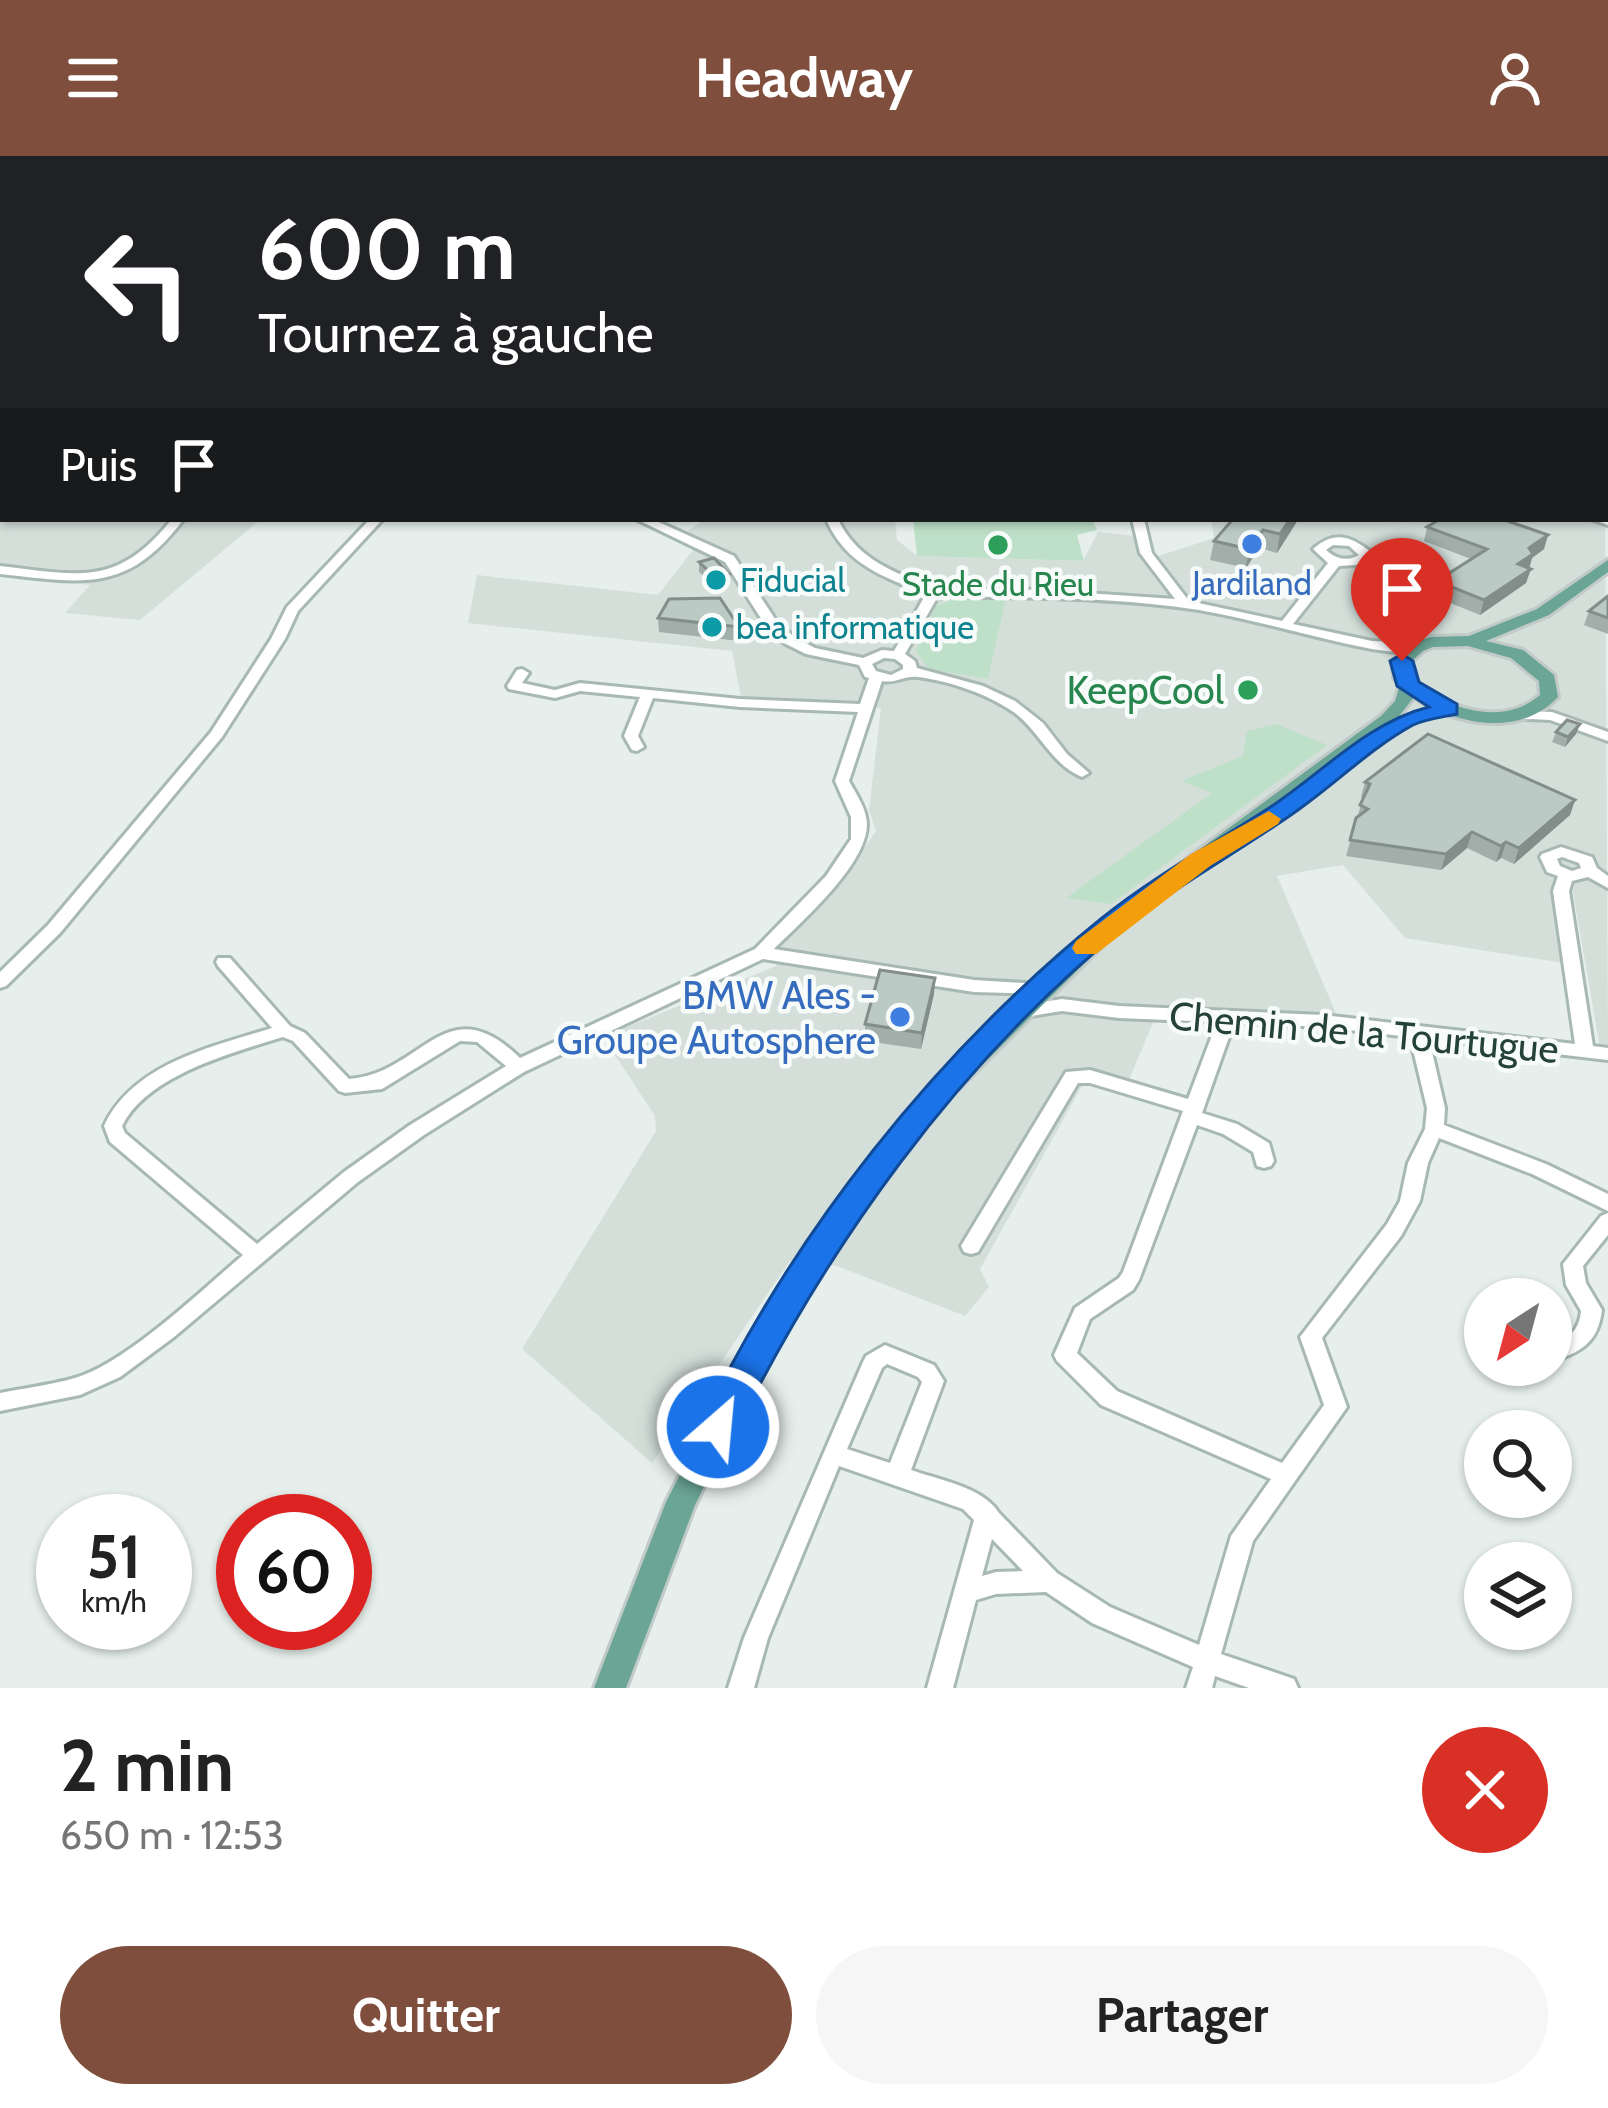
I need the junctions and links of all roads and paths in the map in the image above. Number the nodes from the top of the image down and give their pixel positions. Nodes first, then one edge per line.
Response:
1 (175, 522) edge
2 (373, 522) edge
3 (649, 522) edge
4 (833, 522) edge
5 (1139, 522) edge
6 (1336, 561) dead end
7 (1608, 565) edge
8 (0, 570) edge
9 (926, 592) junction
10 (1185, 604) junction
11 (1543, 612) junction
12 (1286, 623) junction
13 (1342, 638) junction
14 (1468, 641) junction
15 (1417, 647) junction
16 (1516, 654) junction
17 (898, 655) junction
18 (870, 670) junction
19 (910, 671) junction
20 (522, 673) dead end
21 (1405, 678) junction
22 (648, 694) junction
23 (1549, 697) junction
24 (863, 708) junction
25 (1449, 709) junction
26 (1515, 715) junction
27 (1606, 736) edge
28 (637, 747) dead end
29 (1082, 773) dead end
30 (1200, 860) junction
31 (1590, 871) junction
32 (1566, 875) junction
33 (1608, 883) edge
34 (760, 953) junction
35 (224, 962) dead end
36 (0, 982) edge
37 (1047, 984) junction
38 (974, 986) junction
39 (1119, 1012) junction
40 (1016, 1015) junction
41 (1227, 1018) junction
42 (284, 1030) junction
43 (1418, 1032) junction
44 (1586, 1051) junction
45 (1608, 1054) edge
46 (518, 1066) junction
47 (1194, 1113) junction
48 (1434, 1129) junction
49 (1264, 1161) dead end
50 (1608, 1202) edge
51 (1608, 1221) edge
52 (971, 1246) dead end
53 (260, 1253) junction
54 (1572, 1347) edge
55 (0, 1402) edge
56 (832, 1454) junction
57 (1283, 1474) junction
58 (897, 1476) junction
59 (987, 1514) junction
60 (1048, 1581) junction
61 (966, 1592) junction
62 (1207, 1661) junction
63 (610, 1688) edge
64 (741, 1688) edge
65 (940, 1688) edge
66 (1199, 1688) edge
67 (1285, 1688) edge

1 - 8 street
2 - 36 street
3 - 18 street
4 - 9 street
5 - 10 street
6 - 12 street
7 - 11 main road
9 - 10 street
9 - 17 street
10 - 12 street
11 - 14 main road
11 - 16 main road
12 - 13 street
13 - 15 street
13 - 21 street
14 - 15 main road
14 - 16 main road
15 - 21 main road
16 - 23 main road
17 - 18 street
17 - 19 street
18 - 19 street
18 - 24 street
19 - 29 street
20 - 22 street
21 - 25 main road
21 - 30 main road
22 - 24 street
22 - 28 street
23 - 26 main road
23 - 27 street
24 - 34 street
25 - 26 main road
25 - 30 main road
26 - 27 street
30 - 37 main road
31 - 32 street
31 - 32 street
31 - 33 street
32 - 44 street
34 - 38 street, Chemin de la Tourtugue
34 - 46 street
35 - 42 street
37 - 38 street, Chemin de la Tourtugue
37 - 39 street, Chemin de la Tourtugue
37 - 40 main road
38 - 40 street
39 - 40 street, Chemin de la Tourtugue
39 - 41 street, Chemin de la Tourtugue
40 - 63 main road
41 - 43 street, Chemin de la Tourtugue
41 - 47 street
42 - 46 street
42 - 53 street
43 - 44 street, Chemin de la Tourtugue
43 - 48 street
44 - 45 street, Chemin de la Tourtugue
46 - 53 street
47 - 49 street
47 - 52 street
47 - 57 street
48 - 50 street
48 - 57 street
51 - 54 street
53 - 55 street
56 - 58 street
56 - 58 street
56 - 64 street
57 - 62 street
58 - 59 street
59 - 60 street
59 - 61 street
60 - 61 street
60 - 62 street
61 - 65 street
62 - 66 street
62 - 67 street

